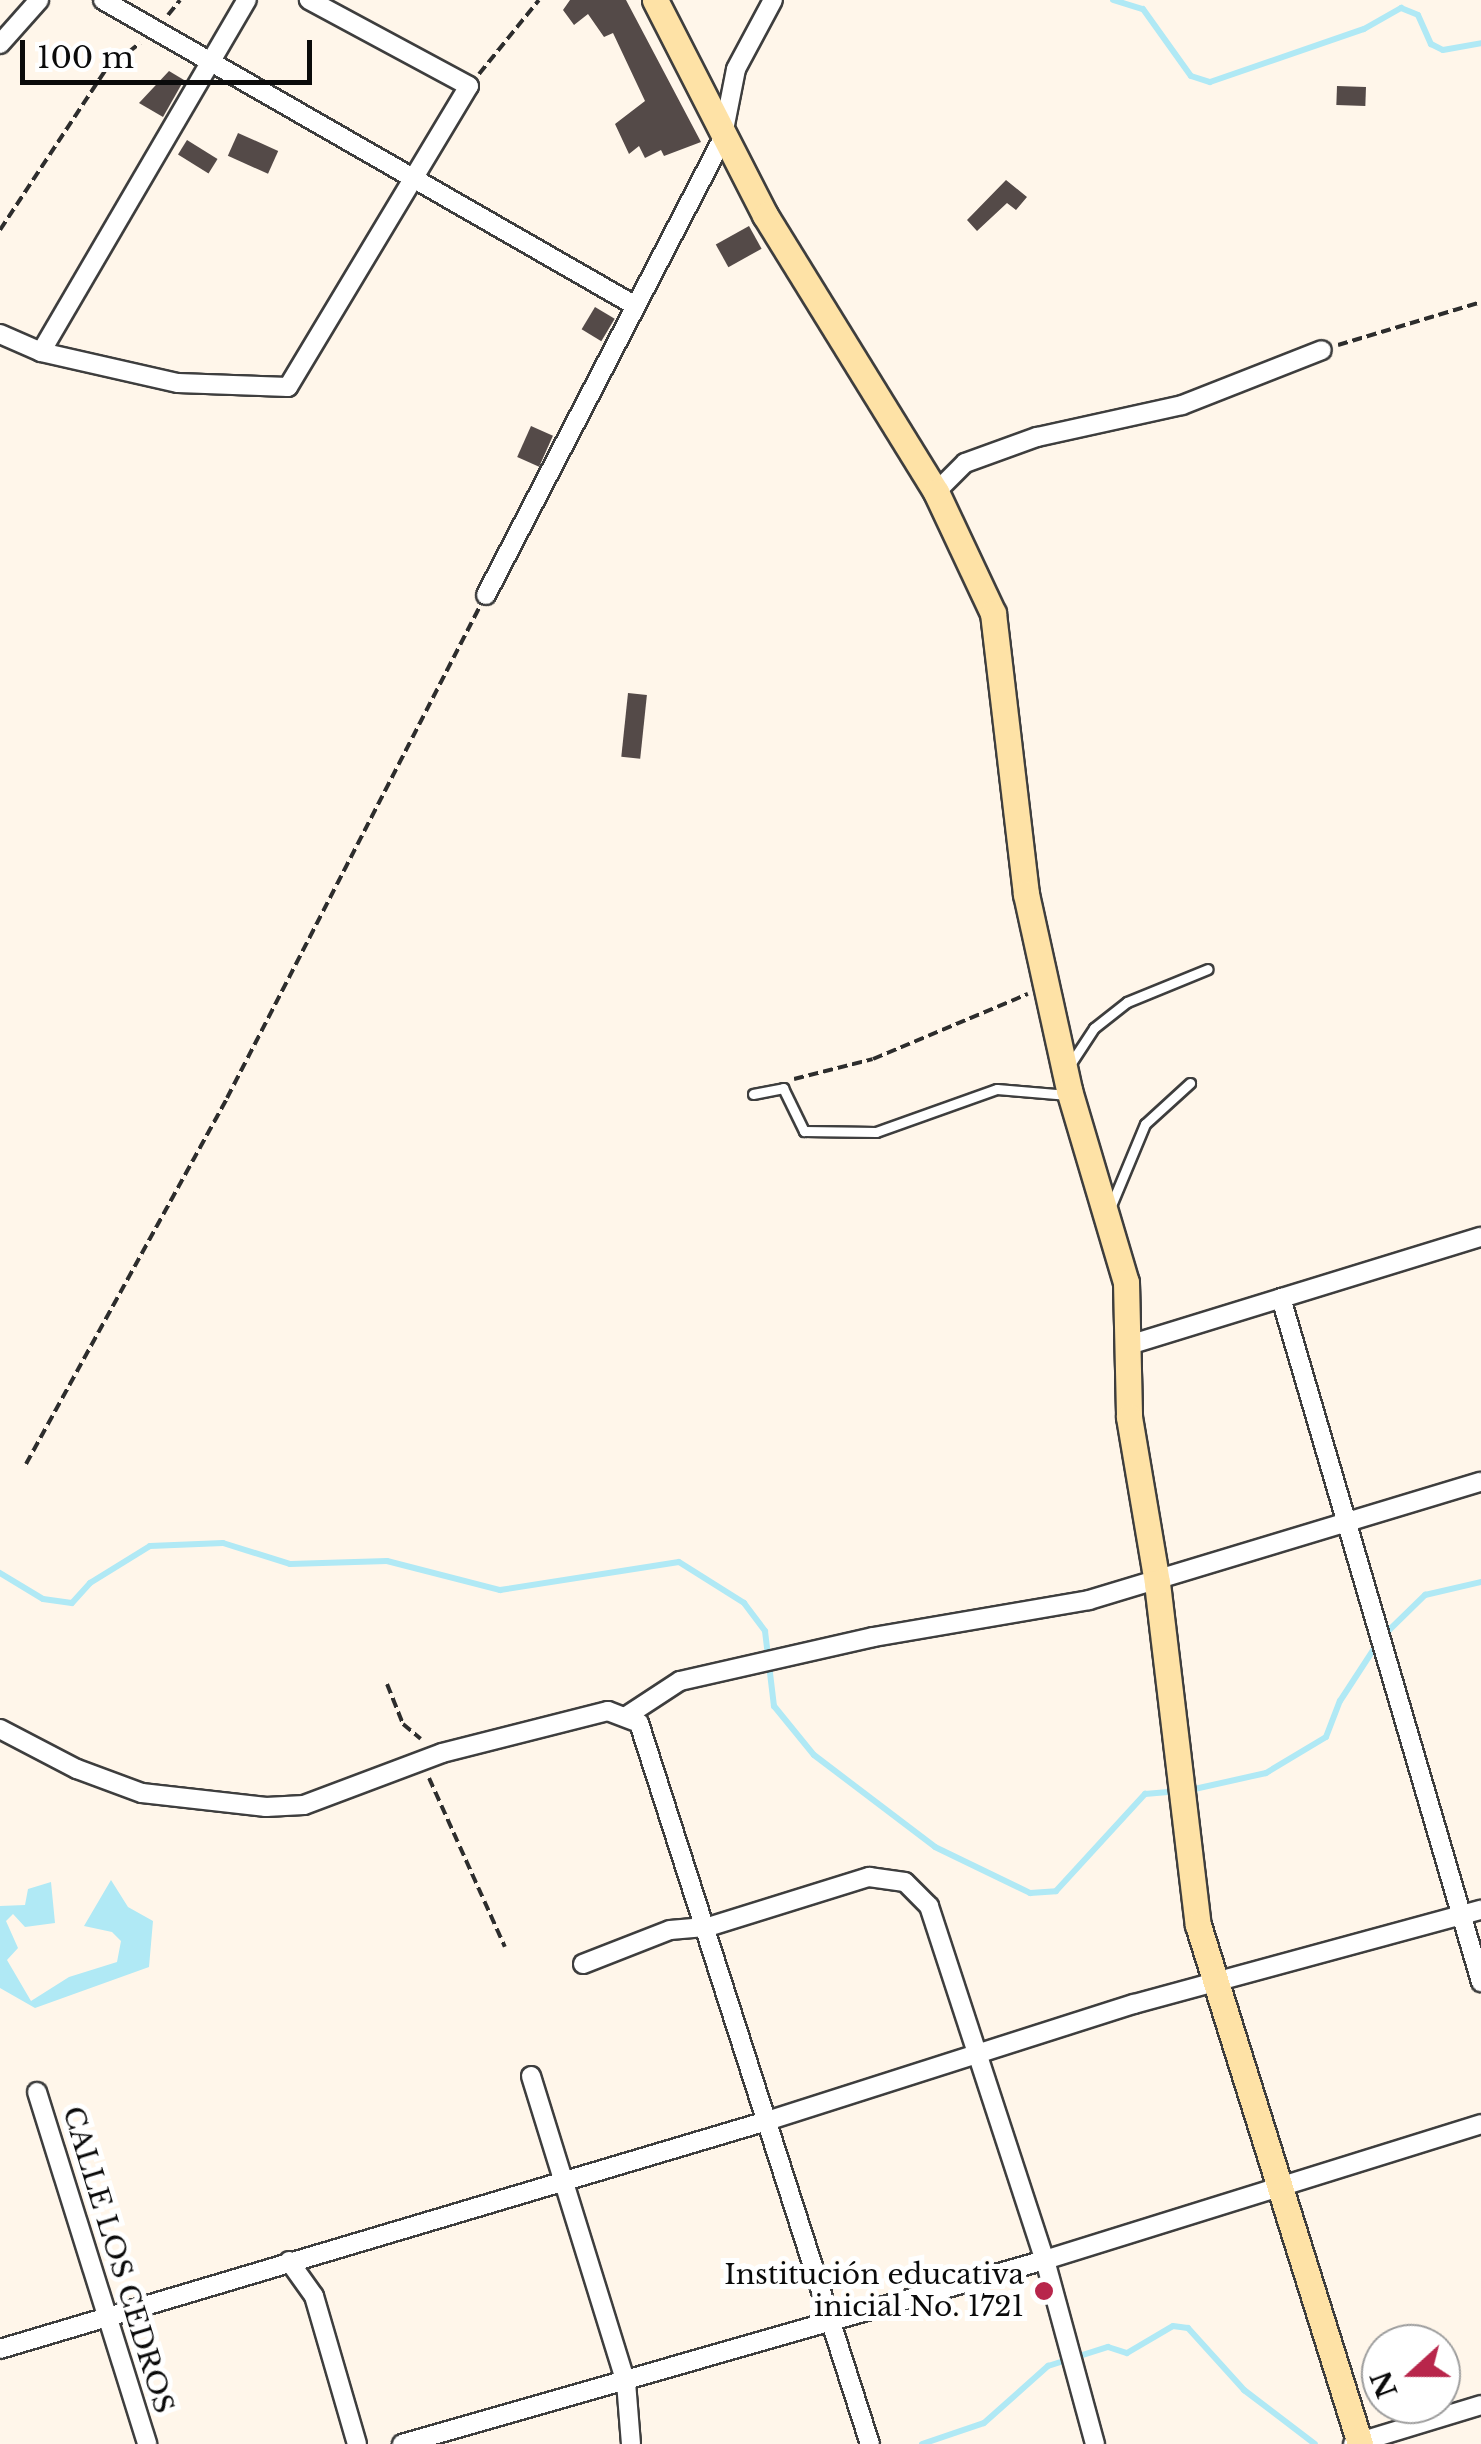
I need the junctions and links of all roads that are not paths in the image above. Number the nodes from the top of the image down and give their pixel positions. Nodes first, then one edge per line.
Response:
1 (39, 0) edge
2 (102, 0) edge
3 (247, 0) edge
4 (309, 0) edge
5 (655, 0) edge
6 (773, 0) edge
7 (0, 44) edge
8 (211, 66) junction
9 (722, 140) junction
10 (416, 180) junction
11 (634, 306) junction
12 (0, 334) edge
13 (1322, 350) road end
14 (41, 352) junction
15 (936, 492) junction
16 (486, 595) road end
17 (1208, 970) dead end
18 (1190, 1083) dead end
19 (1068, 1085) junction
20 (753, 1094) dead end
21 (1107, 1216) junction
22 (1481, 1238) edge
23 (1282, 1298) junction
24 (1130, 1345) junction
25 (1481, 1482) edge
26 (1348, 1525) junction
27 (1157, 1583) junction
28 (628, 1714) junction
29 (0, 1729) edge
30 (1481, 1910) edge
31 (1460, 1917) junction
32 (708, 1926) junction
33 (584, 1964) dead end
34 (1481, 1982) edge
35 (1214, 1988) junction
36 (978, 2055) junction
37 (530, 2076) dead end
38 (37, 2092) dead end
39 (770, 2120) junction
40 (1481, 2124) edge
41 (564, 2180) junction
42 (1279, 2187) junction
43 (1045, 2260) junction
44 (288, 2262) junction
45 (109, 2318) junction
46 (832, 2320) junction
47 (0, 2350) edge
48 (626, 2382) junction
49 (1481, 2405) edge
50 (1357, 2443) edge
51 (147, 2444) edge
52 (358, 2444) edge
53 (402, 2444) edge
54 (631, 2444) edge
55 (870, 2444) edge
56 (1095, 2444) edge

1 - 7 street
2 - 8 street
3 - 8 street
4 - 10 street
5 - 9 street
6 - 9 street
8 - 10 street
8 - 14 street
9 - 11 street
9 - 15 street
10 - 11 street
10 - 14 street
11 - 16 street
12 - 14 street
13 - 15 street
15 - 19 street
17 - 19 lane
18 - 21 lane
19 - 20 lane
19 - 21 street
21 - 24 street
22 - 23 street
23 - 24 street
23 - 26 street
24 - 27 street
25 - 26 street
26 - 27 street
26 - 31 street
27 - 28 street
27 - 35 street
28 - 29 street
28 - 32 street
30 - 31 street
31 - 34 street
31 - 35 street
32 - 33 street
32 - 36 street
32 - 39 street
35 - 36 street
35 - 42 street
36 - 39 street
36 - 43 street
37 - 41 street
38 - 45 street, CALLE LOS CEDROS
39 - 41 street
39 - 46 street
40 - 42 street
41 - 44 street
41 - 48 street
42 - 43 street
42 - 50 street
43 - 46 street
43 - 56 street
44 - 45 street
44 - 52 street
45 - 47 street
45 - 51 street, CALLE LOS CEDROS
46 - 48 street
46 - 55 street
48 - 53 street
48 - 54 street
49 - 50 street

